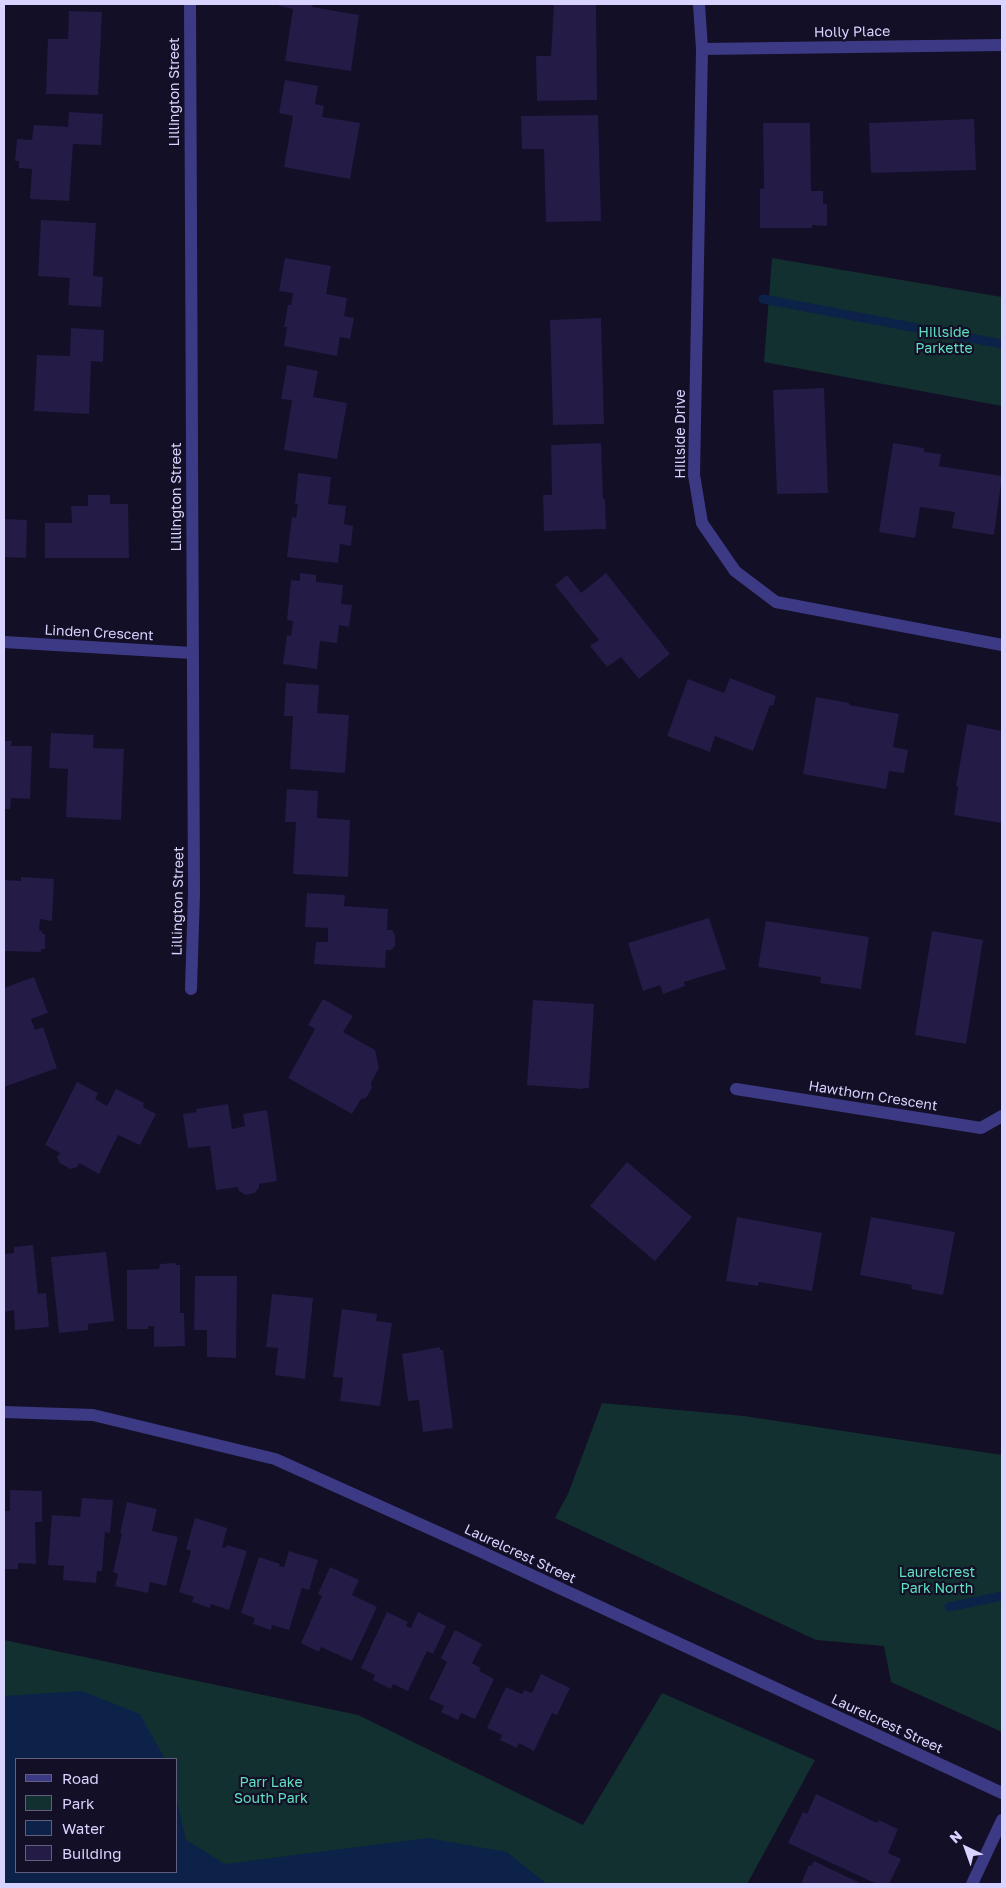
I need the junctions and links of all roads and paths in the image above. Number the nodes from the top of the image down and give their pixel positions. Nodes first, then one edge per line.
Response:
1 (190, 4) edge
2 (699, 4) edge
3 (1002, 45) edge
4 (702, 49) junction
5 (4, 642) edge
6 (1002, 645) edge
7 (192, 653) junction
8 (191, 989) dead end
9 (736, 1089) dead end
10 (1002, 1116) edge
11 (4, 1412) edge
12 (1002, 1793) edge
13 (1002, 1820) edge
14 (972, 1884) edge

1 - 7 street, Lillington Street
2 - 4 street, Hillside Drive
3 - 4 street, Holly Place
4 - 6 street, Hillside Drive
5 - 7 street, Linden Crescent
7 - 8 street, Lillington Street
9 - 10 street, Hawthorn Crescent
11 - 12 street, Laurelcrest Street
13 - 14 street

